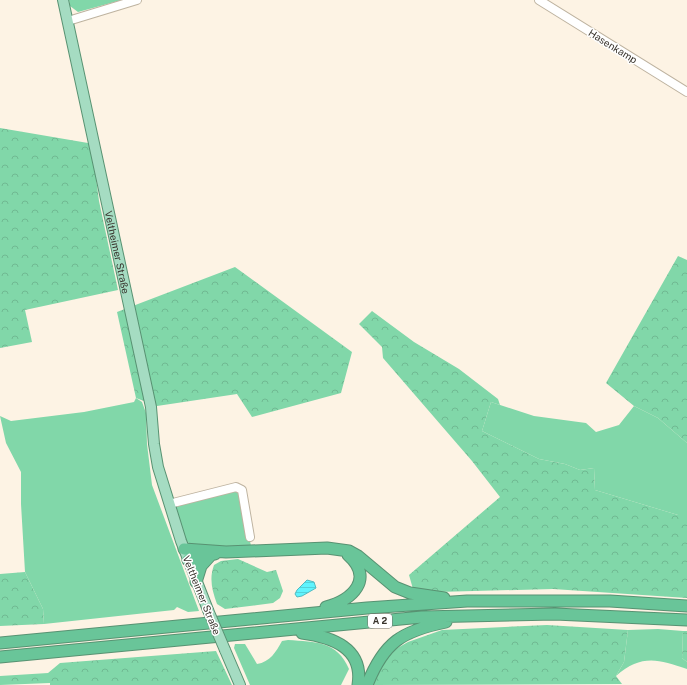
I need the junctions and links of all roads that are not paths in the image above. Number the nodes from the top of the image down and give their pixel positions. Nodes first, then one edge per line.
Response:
1 (63, 0) edge
2 (137, 0) edge
3 (539, 0) edge
4 (68, 21) junction
5 (687, 92) edge
6 (169, 504) junction
7 (250, 536) dead end
8 (327, 548) junction
9 (226, 552) junction
10 (186, 555) junction
11 (211, 555) junction
12 (196, 582) junction
13 (466, 601) junction
14 (687, 606) edge
15 (476, 615) junction
16 (287, 616) junction
17 (687, 620) edge
18 (284, 630) junction
19 (0, 643) edge
20 (0, 657) edge
21 (240, 685) edge
22 (358, 685) edge
23 (367, 685) edge

1 - 4 main road, Veltheimer Straße
2 - 4 street
3 - 5 street, Hasenkamp
4 - 6 main road, Veltheimer Straße
6 - 7 street
6 - 10 main road, Veltheimer Straße
8 - 9 highway
8 - 13 highway
8 - 16 highway
9 - 10 highway
9 - 11 highway
10 - 11 highway
10 - 12 main road, Veltheimer Straße
11 - 12 highway
12 - 21 main road, Veltheimer Straße, bridge
13 - 14 highway, A 2
13 - 16 highway, A 2
15 - 17 highway, A 2
15 - 18 highway, A 2
15 - 23 highway
16 - 19 highway, A 2
18 - 20 highway, A 2
18 - 22 highway

